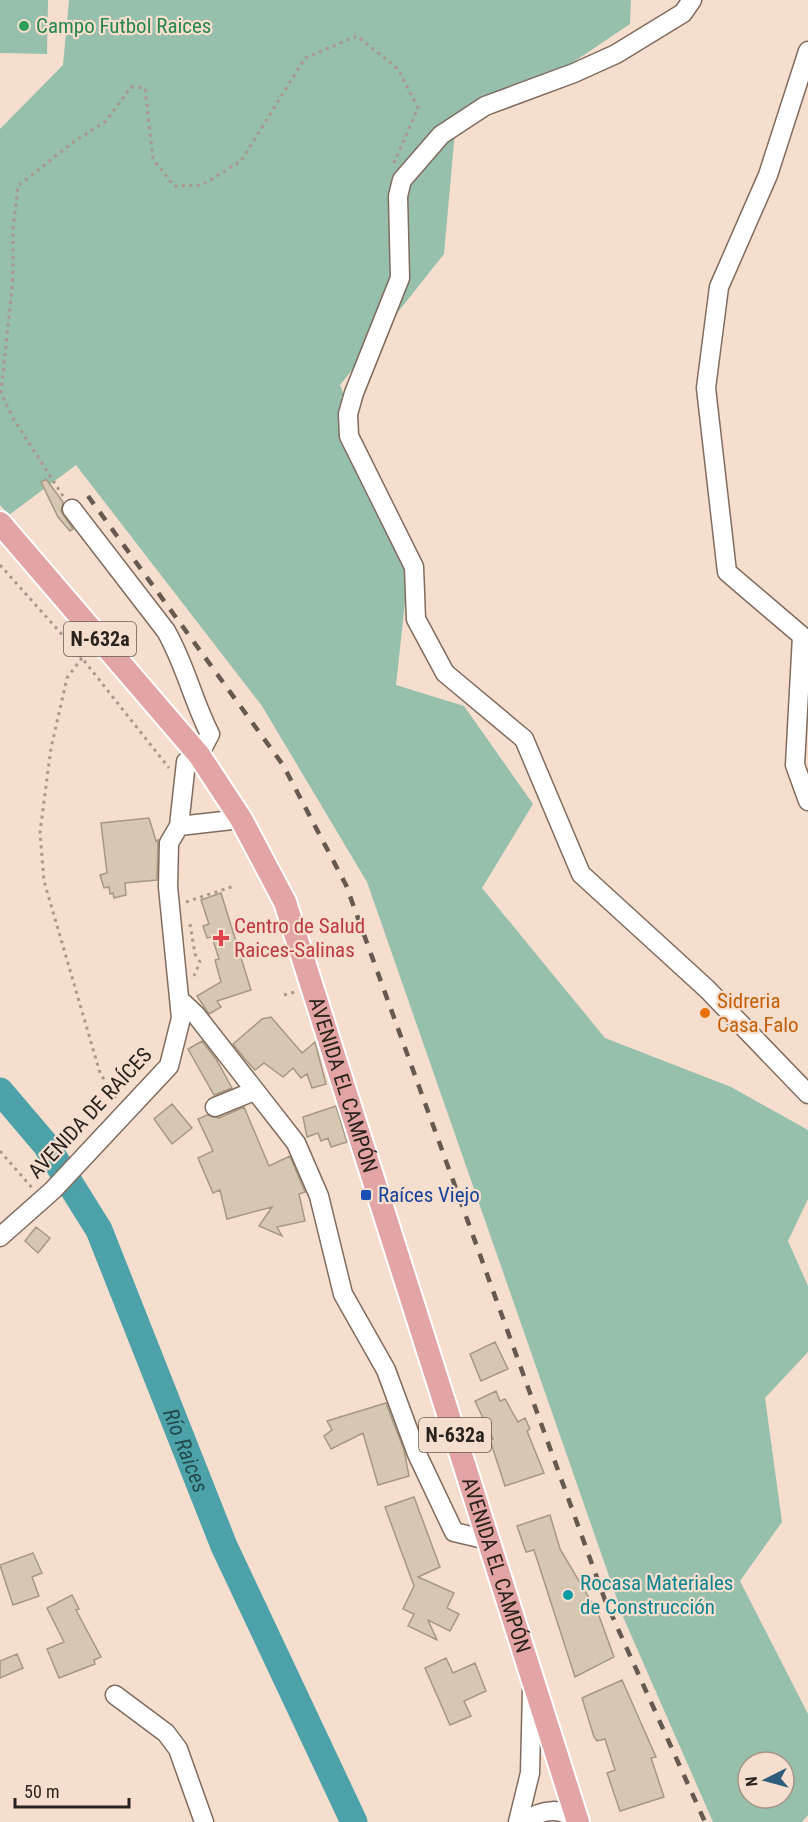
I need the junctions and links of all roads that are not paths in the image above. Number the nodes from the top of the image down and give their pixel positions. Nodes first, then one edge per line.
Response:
1 (692, 0) edge
2 (808, 51) edge
3 (72, 509) road end
4 (0, 523) edge
5 (199, 754) junction
6 (808, 801) edge
7 (241, 819) junction
8 (179, 826) junction
9 (179, 999) junction
10 (254, 1091) junction
11 (808, 1094) edge
12 (214, 1107) dead end
13 (0, 1238) edge
14 (488, 1540) junction
15 (532, 1679) junction
16 (115, 1695) dead end
17 (204, 1822) edge
18 (518, 1822) edge
19 (526, 1822) edge
20 (578, 1822) edge

1 - 11 street
2 - 6 street
3 - 5 street
4 - 5 main road, AVENIDA EL CAMPÓN / N-632a
5 - 7 main road, AVENIDA EL CAMPÓN / N-632a
5 - 8 street, AVENIDA DE RAÍCES
7 - 8 street
7 - 14 main road, AVENIDA EL CAMPÓN / N-632a
8 - 9 street, AVENIDA DE RAÍCES
9 - 10 street
9 - 13 street, AVENIDA DE RAÍCES
10 - 12 street
10 - 14 street
14 - 15 main road, AVENIDA EL CAMPÓN / N-632a
15 - 18 street
15 - 20 main road, AVENIDA EL CAMPÓN / N-632a
16 - 17 street
19 - 20 street

